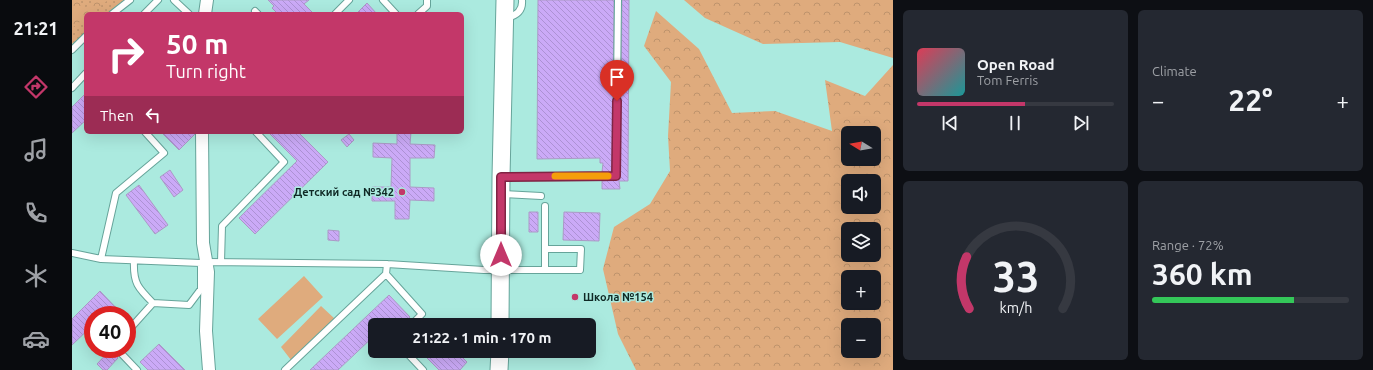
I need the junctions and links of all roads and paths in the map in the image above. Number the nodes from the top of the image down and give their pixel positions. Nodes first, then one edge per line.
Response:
1 (130, 0) edge
2 (158, 0) edge
3 (174, 0) edge
4 (207, 0) edge
5 (349, 0) edge
6 (382, 0) edge
7 (427, 0) edge
8 (505, 0) edge
9 (618, 0) edge
10 (525, 1) edge
11 (115, 12) edge
12 (146, 12) edge
13 (187, 12) edge
14 (205, 12) edge
15 (337, 12) edge
16 (394, 12) edge
17 (420, 12) edge
18 (505, 19) junction
19 (84, 38) edge
20 (72, 50) edge
21 (84, 75) edge
22 (72, 88) edge
23 (147, 134) edge
24 (202, 134) edge
25 (258, 134) edge
26 (501, 186) junction
27 (541, 196) dead end
28 (545, 206) dead end
29 (545, 248) junction
30 (72, 253) edge
31 (101, 260) junction
32 (134, 261) junction
33 (204, 262) junction
34 (221, 262) junction
35 (386, 264) junction
36 (501, 270) junction
37 (545, 270) junction
38 (386, 274) junction
39 (153, 303) junction
40 (418, 318) edge
41 (500, 318) edge
42 (136, 322) edge
43 (126, 358) edge
44 (412, 358) edge
45 (500, 358) edge
46 (137, 370) edge
47 (209, 370) edge
48 (285, 370) edge
49 (423, 370) edge
50 (499, 370) edge

1 - 11 lane
2 - 12 lane
3 - 13 lane
4 - 14 street
5 - 15 lane
6 - 16 lane
7 - 17 lane
8 - 18 street
9 - 26 lane
10 - 18 lane
18 - 26 street
19 - 20 lane
21 - 22 lane
23 - 31 lane
24 - 33 street
25 - 34 lane
26 - 27 lane
26 - 36 street
28 - 29 lane
29 - 37 lane
29 - 37 lane
30 - 31 lane
31 - 32 lane
32 - 33 lane
32 - 39 lane
33 - 34 lane
33 - 39 lane
33 - 47 street
34 - 35 lane
35 - 36 lane
35 - 38 lane
36 - 37 lane
36 - 41 street
38 - 40 lane
38 - 48 lane
39 - 42 lane
43 - 46 lane
44 - 49 lane
45 - 50 street

